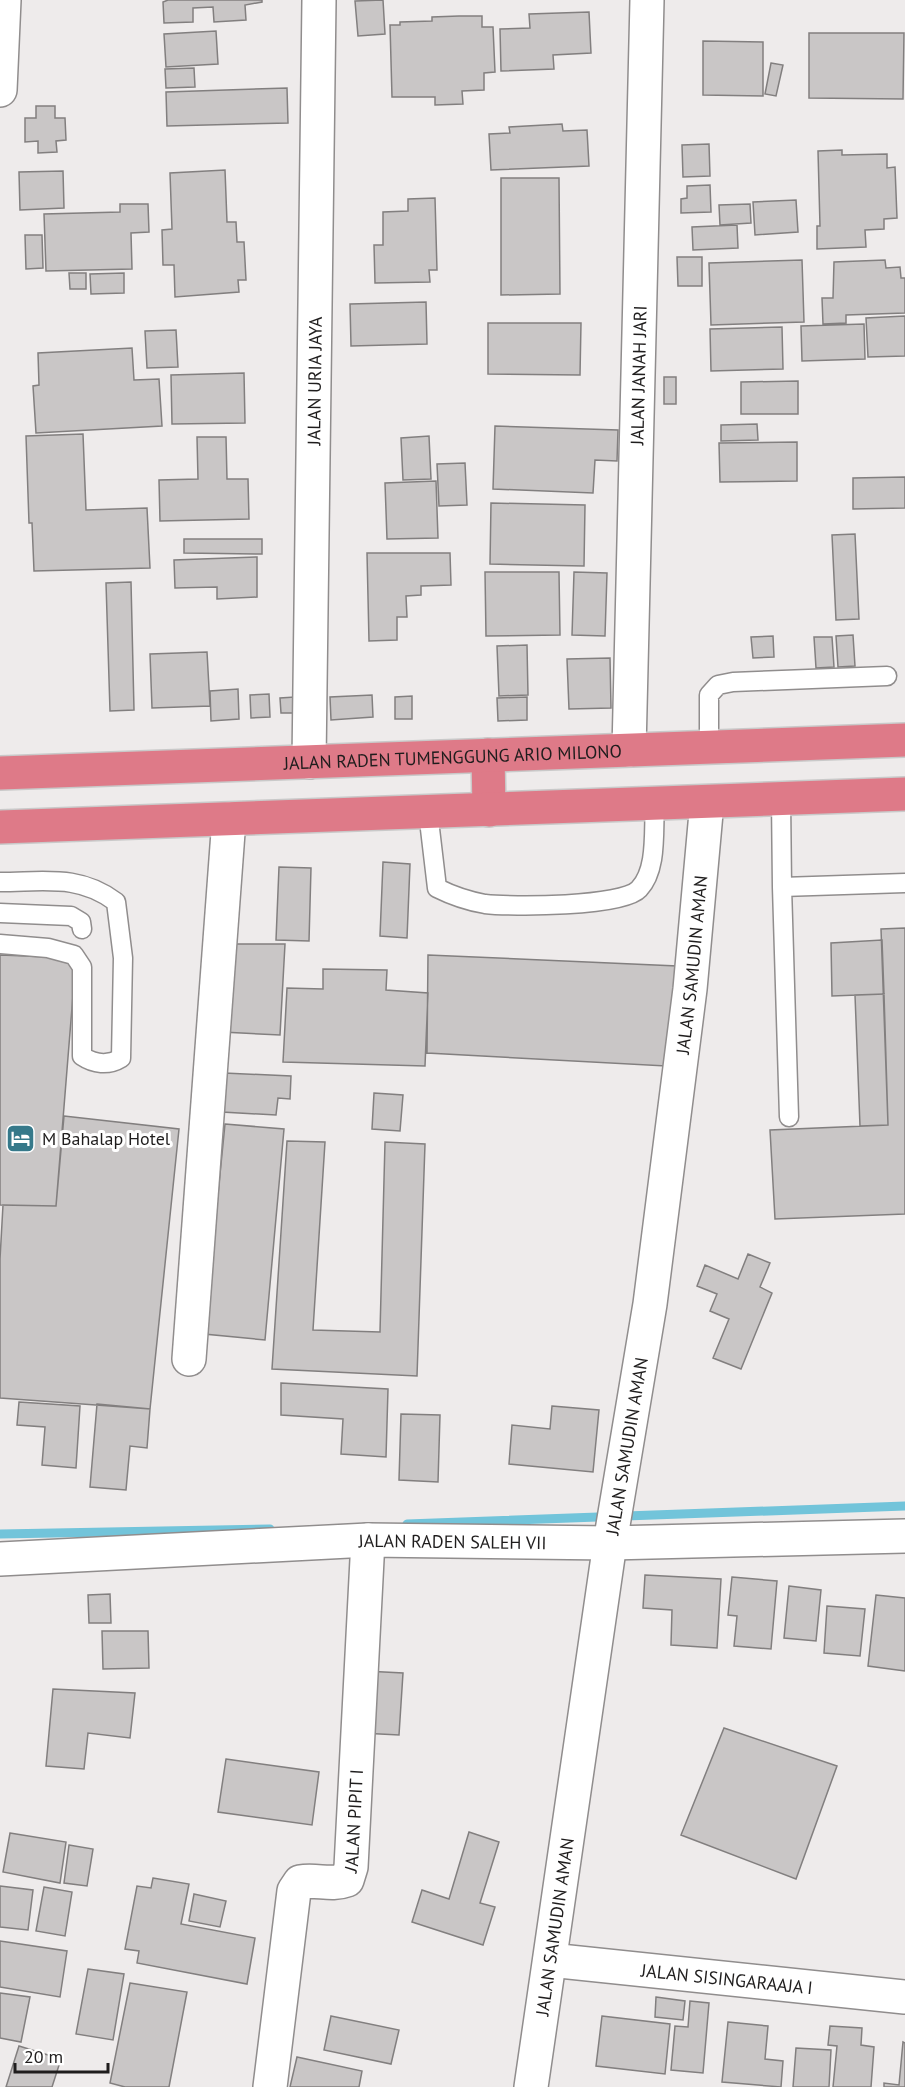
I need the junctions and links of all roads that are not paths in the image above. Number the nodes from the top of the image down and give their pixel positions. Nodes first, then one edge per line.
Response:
1 (4, 0) edge
2 (319, 0) edge
3 (647, 0) edge
4 (0, 90) edge
5 (887, 676) dead end
6 (905, 740) edge
7 (710, 747) junction
8 (629, 750) junction
9 (488, 755) junction
10 (309, 762) junction
11 (0, 773) edge
12 (905, 794) edge
13 (781, 799) junction
14 (707, 802) junction
15 (655, 804) junction
16 (489, 810) junction
17 (428, 812) junction
18 (229, 819) junction
19 (0, 827) edge
20 (0, 882) edge
21 (905, 883) edge
22 (782, 887) junction
23 (0, 913) edge
24 (82, 929) dead end
25 (0, 944) edge
26 (789, 1117) dead end
27 (189, 1359) dead end
28 (613, 1526) junction
29 (905, 1536) edge
30 (368, 1540) junction
31 (0, 1559) edge
32 (550, 1960) junction
33 (905, 1997) edge
34 (270, 2087) edge
35 (531, 2087) edge

1 - 4 street
2 - 10 street, JALAN URIA JAYA
3 - 8 street, JALAN JANAH JARI
5 - 7 lane
6 - 7 highway, JALAN RADEN TUMENGGUNG ARIO MILONO
7 - 8 highway, JALAN RADEN TUMENGGUNG ARIO MILONO
8 - 9 highway, JALAN RADEN TUMENGGUNG ARIO MILONO
9 - 10 highway, JALAN RADEN TUMENGGUNG ARIO MILONO
9 - 16 highway
10 - 11 highway, JALAN RADEN TUMENGGUNG ARIO MILONO
12 - 13 highway
13 - 14 highway
13 - 22 lane
14 - 15 highway
14 - 28 street, JALAN SAMUDIN AMAN
15 - 16 highway
15 - 17 lane
16 - 17 highway
17 - 18 highway
18 - 19 highway
18 - 27 street
20 - 25 lane
21 - 22 lane
22 - 26 lane
23 - 24 lane
28 - 29 street, JALAN RADEN SALEH VII
28 - 30 street, JALAN RADEN SALEH VII
28 - 32 street, JALAN SAMUDIN AMAN
30 - 31 street, JALAN RADEN SALEH VII
30 - 34 street, JALAN PIPIT I
32 - 33 street, JALAN SISINGARAAJA I
32 - 35 street, JALAN SAMUDIN AMAN

